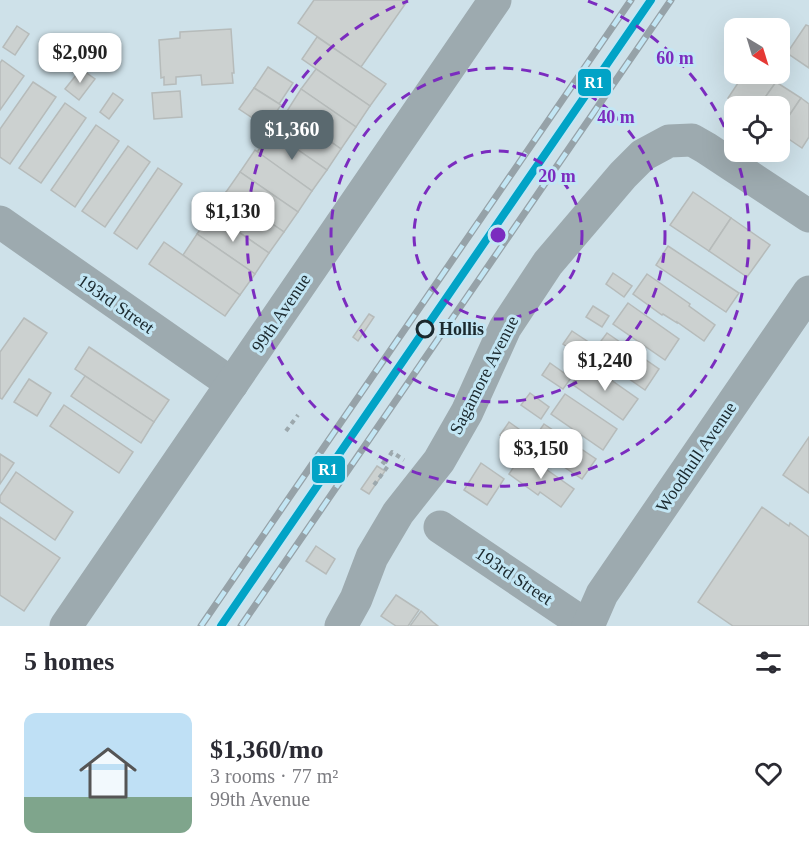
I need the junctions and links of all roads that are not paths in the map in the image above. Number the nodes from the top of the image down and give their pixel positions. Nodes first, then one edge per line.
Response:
1 (495, 0) edge
2 (809, 216) edge
3 (0, 222) edge
4 (809, 292) edge
5 (232, 384) junction
6 (440, 527) dead end
7 (66, 626) edge
8 (341, 626) edge
9 (587, 626) edge

1 - 5 street, 99th Avenue
2 - 8 street, Sagamore Avenue
3 - 5 street, 193rd Street
4 - 9 street, Woodhull Avenue
5 - 7 street, 99th Avenue
6 - 9 street, 193rd Street

